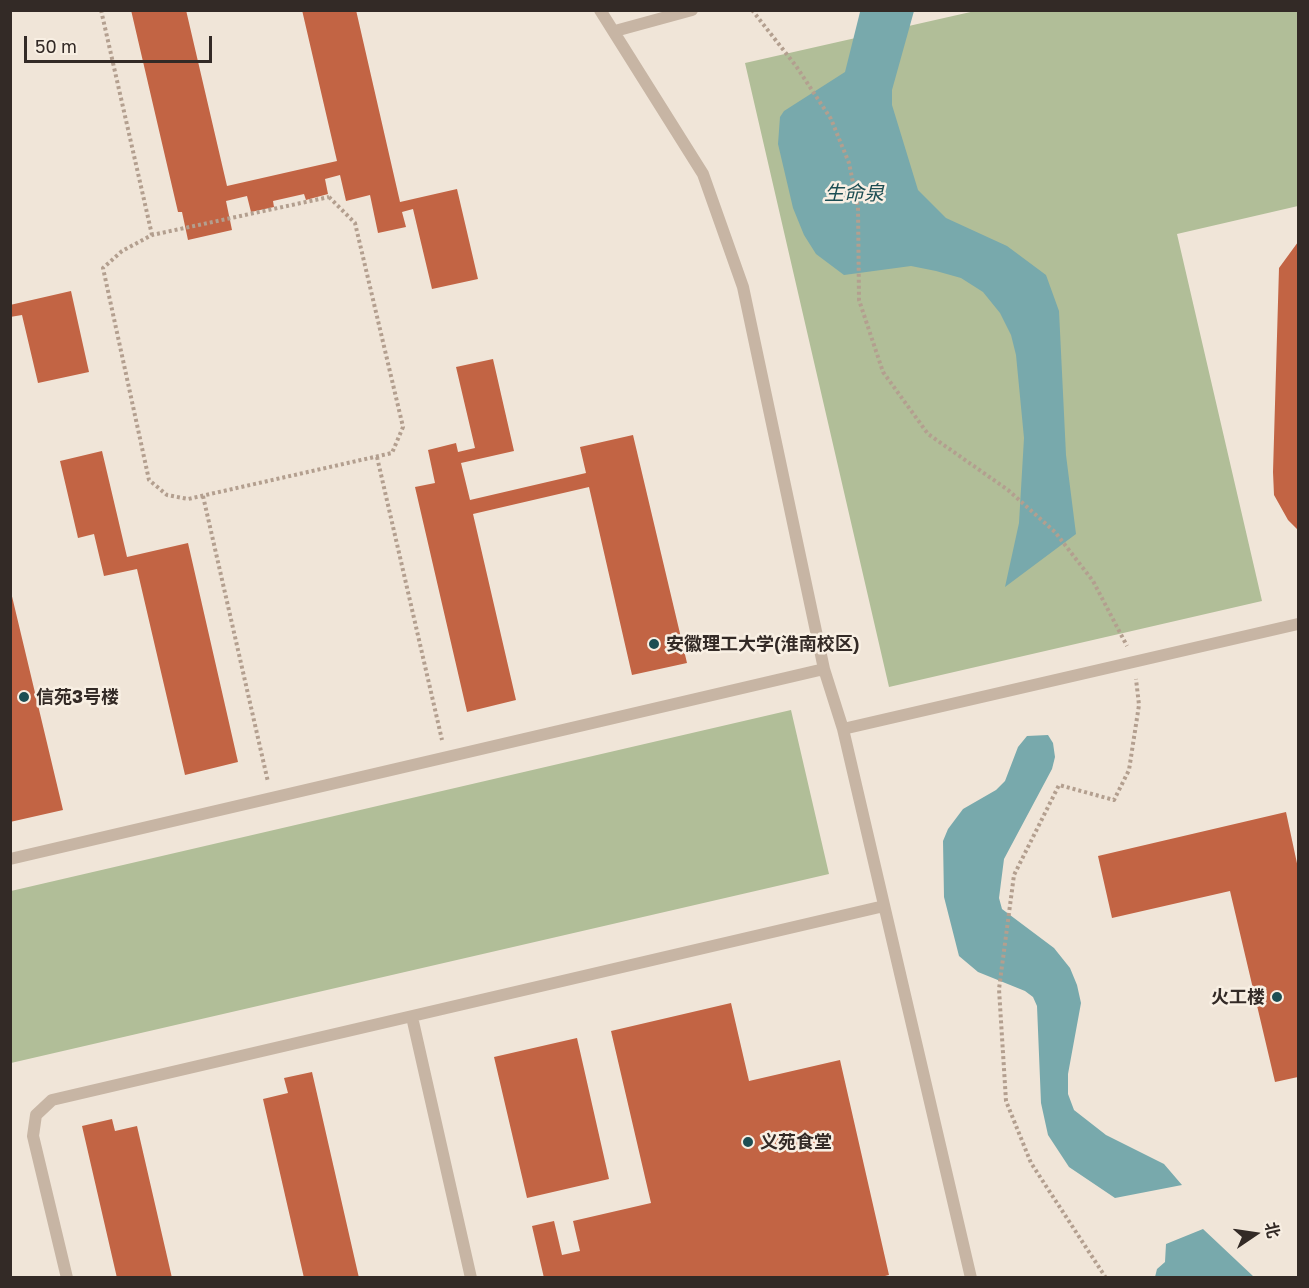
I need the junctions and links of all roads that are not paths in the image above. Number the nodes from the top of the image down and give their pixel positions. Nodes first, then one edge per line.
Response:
1 (600, 10) edge
2 (692, 10) edge
3 (615, 31) junction
4 (1299, 624) edge
5 (824, 669) junction
6 (843, 729) junction
7 (10, 859) edge
8 (884, 906) junction
9 (412, 1017) junction
10 (67, 1278) edge
11 (471, 1278) edge
12 (971, 1278) edge

1 - 3 lane
2 - 3 lane
3 - 5 lane
4 - 6 lane
5 - 6 lane
5 - 7 lane
6 - 8 lane
8 - 9 lane
8 - 12 lane
9 - 10 lane
9 - 11 lane

